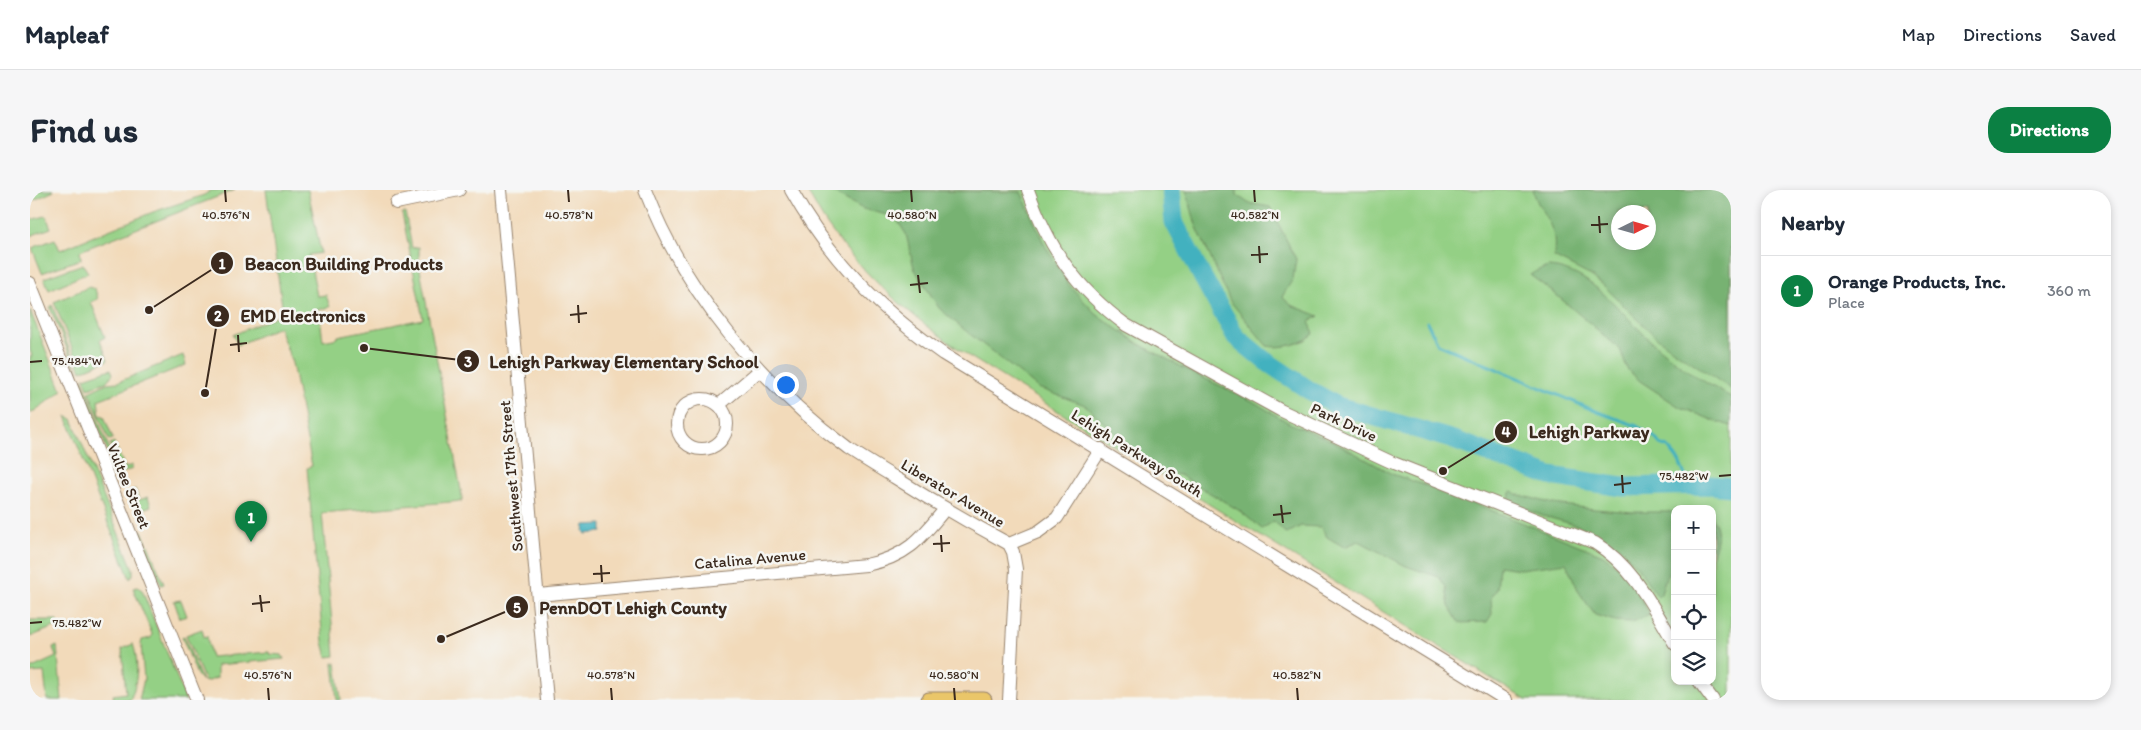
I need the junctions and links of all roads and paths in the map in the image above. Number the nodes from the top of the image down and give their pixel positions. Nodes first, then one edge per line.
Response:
1 (459, 190) edge
2 (502, 190) edge
3 (645, 190) edge
4 (791, 190) edge
5 (1028, 190) edge
6 (396, 203) dead end
7 (30, 284) edge
8 (760, 370) junction
9 (719, 406) junction
10 (1101, 450) junction
11 (945, 509) junction
12 (1009, 544) junction
13 (538, 595) junction
14 (1673, 640) edge
15 (1702, 685) edge
16 (197, 700) edge
17 (548, 700) edge
18 (929, 700) edge
19 (984, 700) edge
20 (1009, 700) edge
21 (1506, 700) edge
22 (1713, 700) edge

1 - 6 street
2 - 13 street, Southwest 17th Street
3 - 8 street, Liberator Avenue
4 - 10 street, Lehigh Parkway South
5 - 14 street, Park Drive
7 - 16 street, Vultee Street
8 - 9 street
8 - 11 street, Liberator Avenue
9 - 9 street
10 - 12 street
10 - 21 street, Lehigh Parkway South
11 - 12 street, Liberator Avenue
11 - 13 street, Catalina Avenue
12 - 20 street, Liberator Avenue
13 - 17 street, Southwest 17th Street
15 - 22 street
18 - 19 main road

